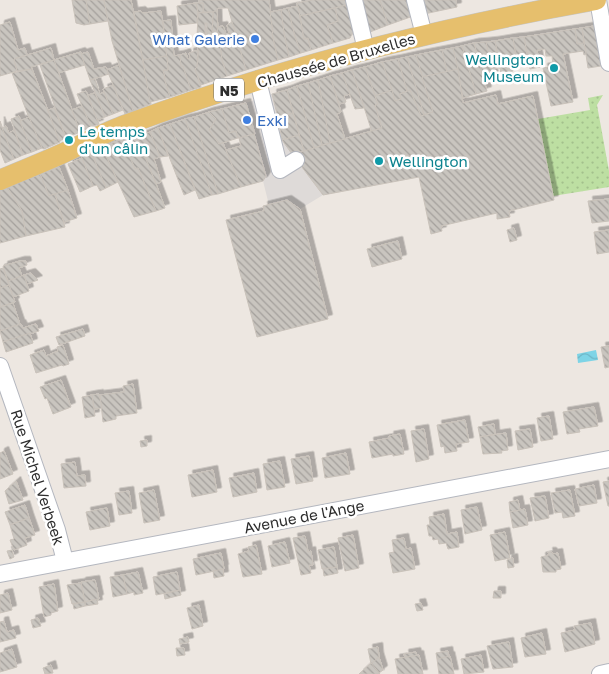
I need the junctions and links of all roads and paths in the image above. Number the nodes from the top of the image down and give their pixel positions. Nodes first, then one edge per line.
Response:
1 (354, 0) edge
2 (416, 0) edge
3 (597, 0) edge
4 (424, 35) junction
5 (366, 50) junction
6 (609, 63) edge
7 (258, 81) junction
8 (296, 160) dead end
9 (0, 180) edge
10 (0, 366) edge
11 (7, 408) edge
12 (609, 459) edge
13 (65, 561) junction
14 (0, 574) edge
15 (609, 672) edge
16 (600, 674) edge

1 - 5 street
2 - 4 street
3 - 4 main road, Chaussée de Bruxelles / N5
3 - 6 street
4 - 5 main road, Chaussée de Bruxelles / N5
5 - 7 main road, Chaussée de Bruxelles / N5
7 - 8 street
7 - 9 main road, Chaussée de Bruxelles / N5
10 - 11 street, Rue Michel Verbeek
11 - 13 street, Rue Michel Verbeek
12 - 13 street, Avenue de l'Ange
13 - 14 street, Avenue de l'Ange
15 - 16 street

